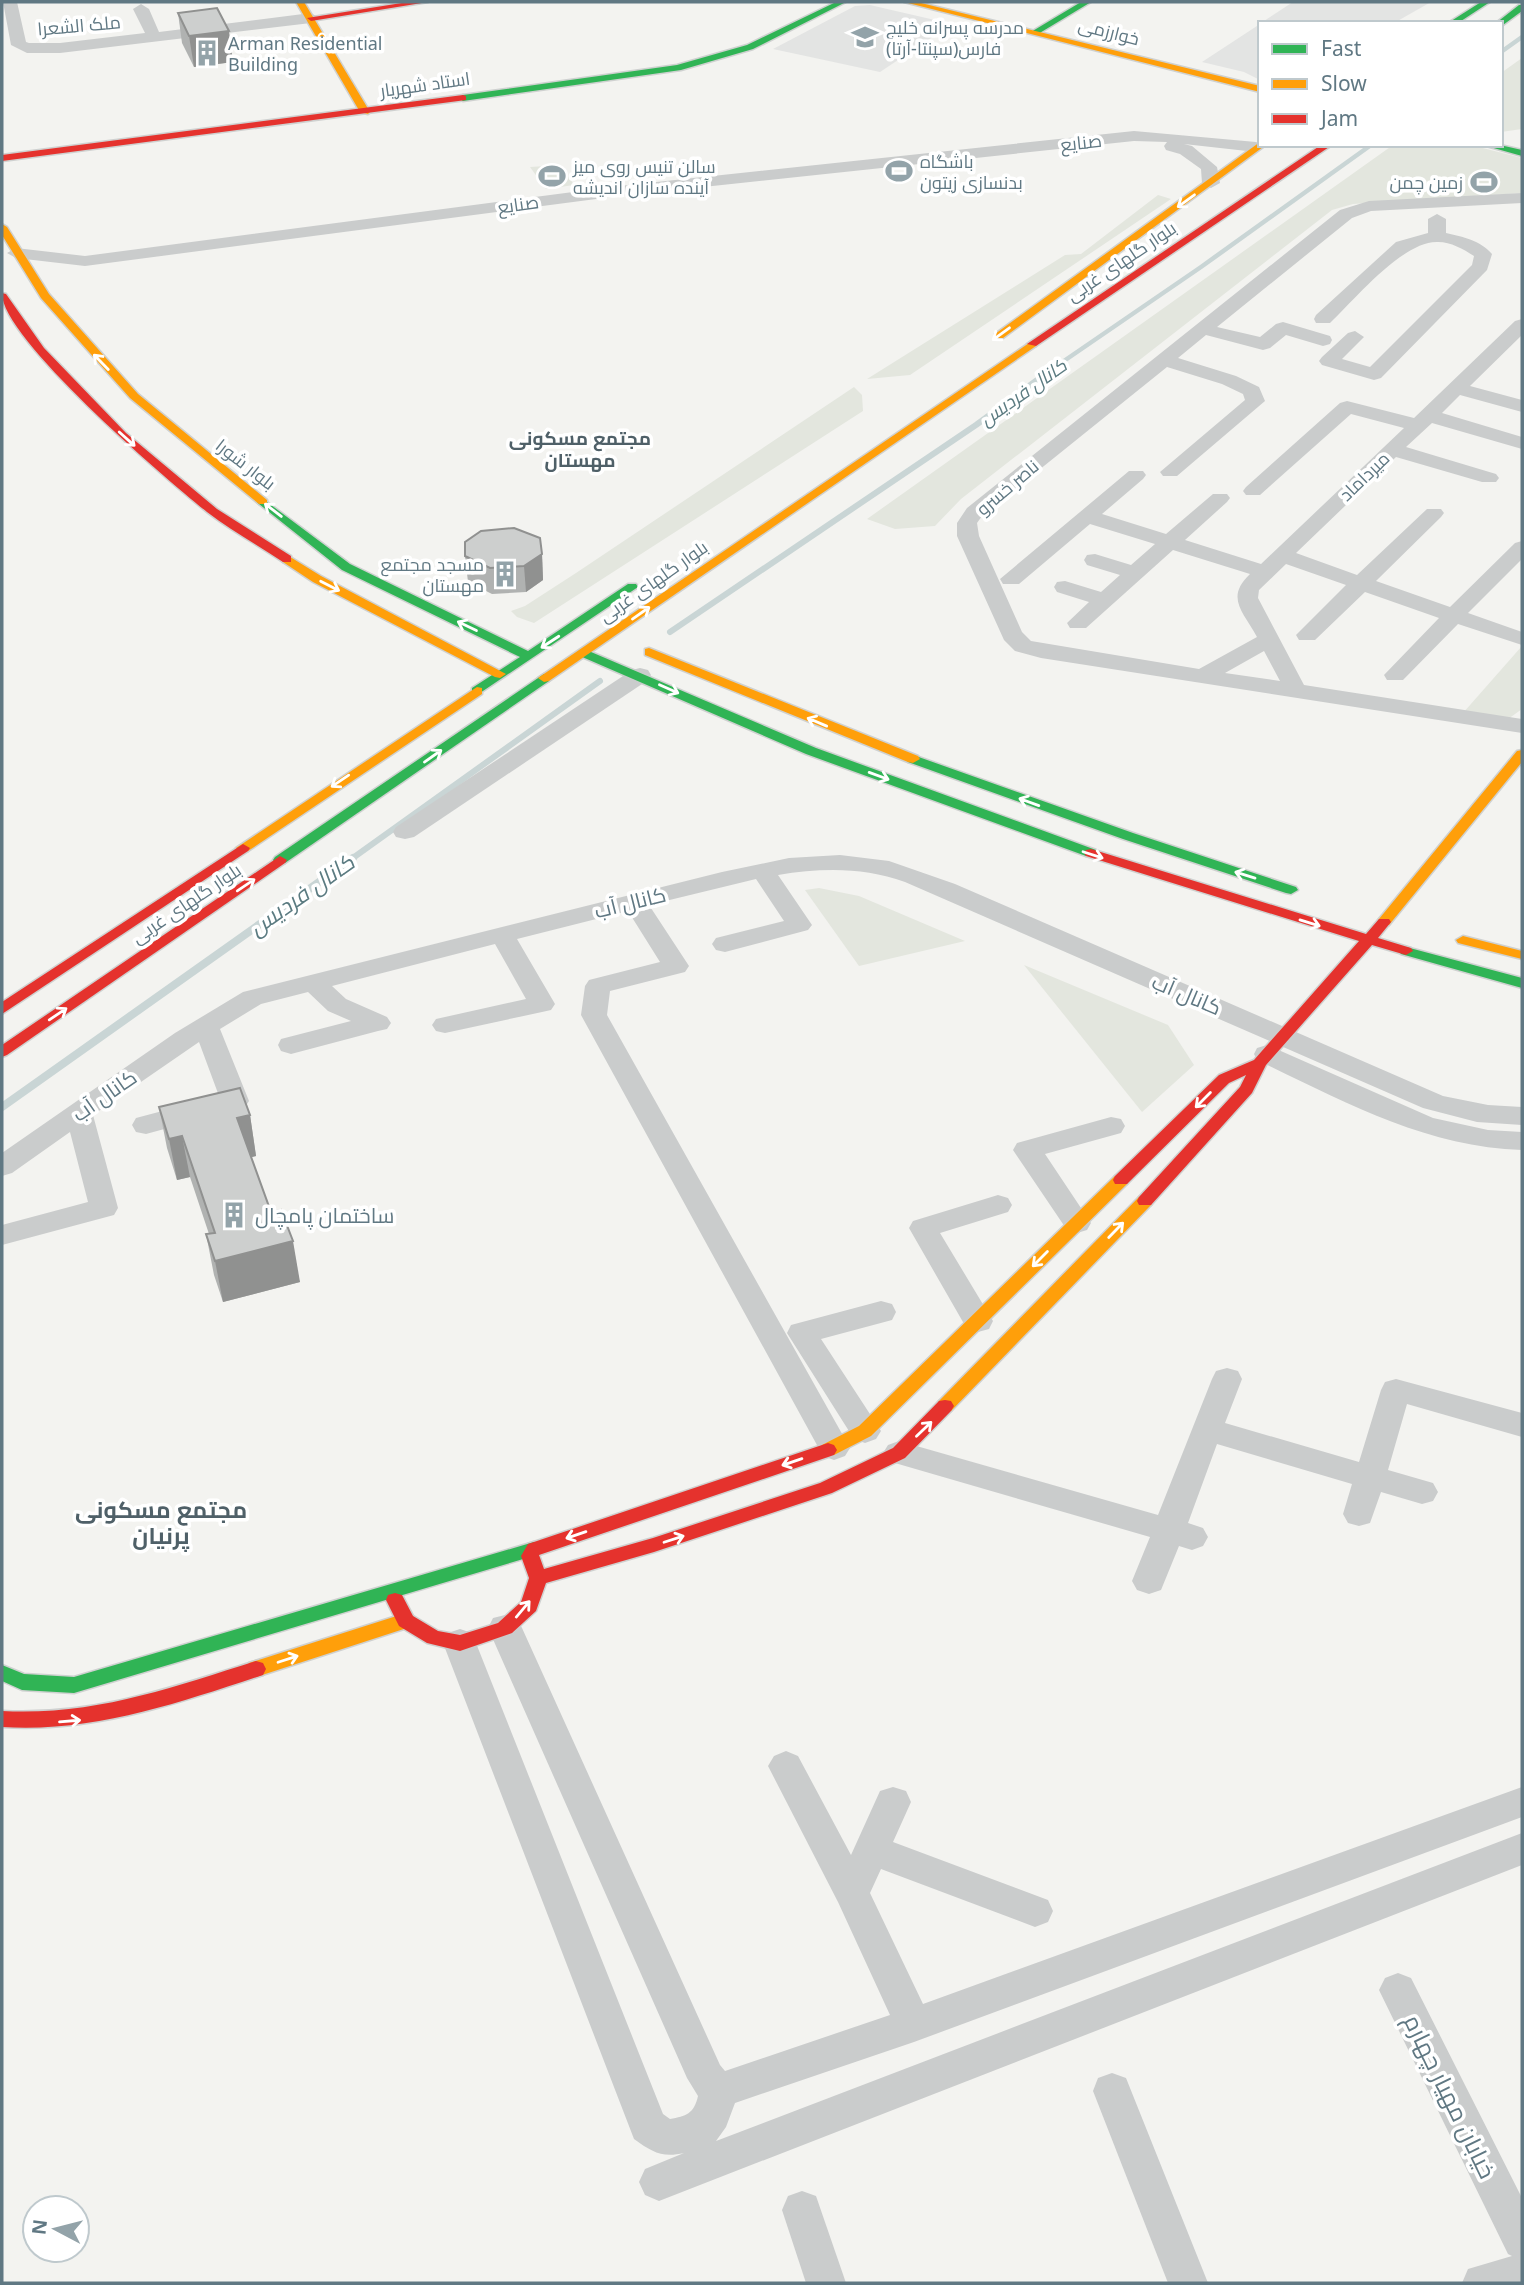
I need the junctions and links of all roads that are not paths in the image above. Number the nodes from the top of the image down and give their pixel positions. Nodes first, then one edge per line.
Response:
1 (10, 2) edge
2 (300, 2) edge
3 (424, 2) edge
4 (842, 2) edge
5 (908, 2) edge
6 (1087, 2) edge
7 (1486, 2) edge
8 (1522, 7) edge
9 (141, 9) dead end
10 (312, 18) junction
11 (1455, 21) edge
12 (1503, 21) edge
13 (1035, 32) junction
14 (153, 37) junction
15 (1258, 88) edge
16 (365, 112) junction
17 (1118, 138) junction
18 (1503, 142) edge
19 (1258, 146) edge
20 (1325, 147) edge
21 (1496, 147) edge
22 (1522, 147) edge
23 (1522, 153) edge
24 (2, 158) edge
25 (1211, 183) junction
26 (1437, 201) junction
27 (1519, 202) edge
28 (2, 227) edge
29 (1437, 236) junction
30 (16, 253) junction
31 (85, 261) junction
32 (52, 282) junction
33 (2, 296) edge
34 (1322, 319) dead end
35 (1522, 325) edge
36 (1204, 329) junction
37 (1355, 337) dead end
38 (1322, 340) dead end
39 (988, 343) dead end
40 (1164, 360) junction
41 (1457, 388) junction
42 (1522, 406) edge
43 (1422, 420) junction
44 (1522, 443) edge
45 (1392, 449) junction
46 (1170, 472) dead end
47 (1136, 475) dead end
48 (1489, 478) dead end
49 (1253, 491) dead end
50 (1220, 498) dead end
51 (1434, 513) dead end
52 (1087, 516) junction
53 (1170, 542) junction
54 (1522, 547) edge
55 (1281, 555) junction
56 (1096, 560) dead end
57 (1264, 572) junction
58 (1136, 573) junction
59 (644, 579) dead end
60 (1011, 579) dead end
61 (1363, 584) junction
62 (1065, 587) dead end
63 (1104, 600) junction
64 (1455, 616) junction
65 (1078, 623) dead end
66 (1307, 635) dead end
67 (1520, 639) dead end
68 (620, 640) junction
69 (1268, 640) junction
70 (584, 653) junction
71 (528, 656) junction
72 (666, 660) junction
73 (500, 674) junction
74 (640, 675) junction
75 (1204, 675) junction
76 (1395, 675) dead end
77 (1295, 689) junction
78 (1522, 726) edge
79 (1522, 754) edge
80 (267, 830) junction
81 (405, 832) dead end
82 (300, 848) junction
83 (762, 870) junction
84 (1310, 895) dead end
85 (634, 901) junction
86 (502, 934) junction
87 (1447, 936) dead end
88 (1367, 940) junction
89 (725, 944) dead end
90 (1522, 955) edge
91 (311, 981) junction
92 (1522, 983) edge
93 (2, 1009) edge
94 (445, 1025) dead end
95 (206, 1026) junction
96 (291, 1045) dead end
97 (1270, 1051) junction
98 (2, 1052) edge
99 (79, 1113) junction
100 (1522, 1116) edge
101 (146, 1125) dead end
102 (1111, 1126) dead end
103 (1522, 1141) edge
104 (2, 1166) edge
105 (998, 1205) dead end
106 (1077, 1223) junction
107 (2, 1235) edge
108 (881, 1312) dead end
109 (978, 1321) junction
110 (1227, 1379) dead end
111 (1522, 1425) edge
112 (1208, 1430) junction
113 (865, 1431) junction
114 (834, 1448) junction
115 (899, 1453) junction
116 (1370, 1477) junction
117 (1422, 1492) dead end
118 (1359, 1514) dead end
119 (1180, 1533) junction
120 (528, 1551) junction
121 (537, 1578) junction
122 (1149, 1581) dead end
123 (391, 1592) junction
124 (406, 1621) junction
125 (505, 1628) junction
126 (460, 1643) junction
127 (2, 1673) edge
128 (2, 1719) edge
129 (786, 1766) dead end
130 (893, 1802) dead end
131 (1522, 1802) edge
132 (871, 1849) junction
133 (1522, 1849) edge
134 (852, 1894) junction
135 (1035, 1912) dead end
136 (1398, 1990) dead end
137 (914, 2025) junction
138 (1112, 2091) dead end
139 (716, 2103) junction
140 (731, 2154) junction
141 (659, 2182) dead end
142 (802, 2210) dead end
143 (1522, 2240) edge
144 (1522, 2273) edge
145 (826, 2283) edge
146 (1188, 2283) edge
147 (1482, 2283) edge

1 - 14 street, ملک الشعرا
2 - 10 main road
3 - 10 main road
4 - 16 main road, استاد شهریار
5 - 13 main road, خوارزمی
6 - 13 main road
7 - 11 main road
8 - 12 main road
9 - 14 street
10 - 14 street, ملک الشعرا
10 - 16 main road
13 - 15 main road, خوارزمی
16 - 24 main road, استاد شهریار
17 - 19 street
17 - 25 street
17 - 31 street, صنایع
18 - 22 main road
19 - 25 main road, بلوار گلهای غربی
68 -> 20 main road, بلوار گلهای غربی
21 - 23 main road
25 -> 39 main road, بلوار گلهای غربی
26 - 27 street, ناصر خسرو
26 - 29 street
26 - 36 street, ناصر خسرو
28 - 30 main road, بلوار شورا
29 - 34 street
29 - 37 street
30 - 31 street
30 - 32 main road, بلوار شورا
31 - 32 street
71 -> 32 main road, بلوار شورا
33 -> 73 main road
35 - 41 street, میرداماد
36 - 38 street
36 - 40 street, ناصر خسرو
40 - 46 street
40 - 75 street, ناصر خسرو
41 - 42 street
41 - 43 street, میرداماد
43 - 44 street
43 - 45 street, میرداماد
43 - 49 street
45 - 48 street
45 - 55 street, میرداماد
47 - 52 street
50 - 53 street
51 - 61 street
52 - 53 street
52 - 60 street
53 - 57 street
53 - 58 street
54 - 64 street
55 - 57 street, میرداماد
55 - 61 street
56 - 58 street
57 - 69 street, میرداماد
58 - 63 street
59 -> 71 main road, بلوار گلهای غربی
61 - 64 street
61 - 66 street
62 - 63 street
63 - 65 street
64 - 67 street
64 - 76 street
68 - 70 main road, بلوار گلهای غربی
68 - 72 main road
69 - 75 street
69 - 77 street, میرداماد
70 - 74 main road
82 -> 70 main road, بلوار گلهای غربی
71 - 73 main road, بلوار گلهای غربی
72 - 74 main road
84 -> 72 main road
73 -> 80 main road, بلوار گلهای غربی
74 - 81 street
74 -> 88 main road
75 - 77 street, ناصر خسرو
77 - 78 street, ناصر خسرو
79 - 88 main road
80 - 82 main road
80 - 93 main road, بلوار گلهای غربی
98 -> 82 main road, بلوار گلهای غربی
83 - 85 street, کانال آب
83 - 89 street
83 - 97 street, کانال آب
85 - 86 street, کانال آب
85 - 114 street
86 - 91 street, کانال آب
86 - 94 street
87 - 90 main road
88 - 92 main road
88 - 97 main road
91 - 95 street, کانال آب
91 - 96 street
95 - 99 street, کانال آب
95 - 101 street
97 - 100 street
97 - 103 street
97 -> 106 main road
115 -> 97 main road
99 - 104 street, کانال آب
99 - 107 street
102 - 106 street
105 - 109 street
106 -> 109 main road
108 - 113 street
109 - 113 main road
110 - 112 street
111 - 116 street
112 - 116 street
112 - 119 street
113 - 114 main road
114 -> 120 main road
115 - 119 street
121 -> 115 main road
116 - 117 street
116 - 118 street
119 - 122 street
120 - 121 main road
120 - 123 main road
125 -> 121 main road
123 - 124 main road
123 - 127 main road
124 - 126 main road
128 -> 124 main road
125 - 126 main road
125 - 139 street
126 - 139 street
129 - 134 street
130 - 132 street
131 - 137 street
132 - 134 street
132 - 135 street
133 - 140 street
134 - 137 street
136 - 143 street, خیابان مهیار چهارم
137 - 139 street
138 - 146 street
139 - 140 street
140 - 141 street
142 - 145 street
144 - 147 street

